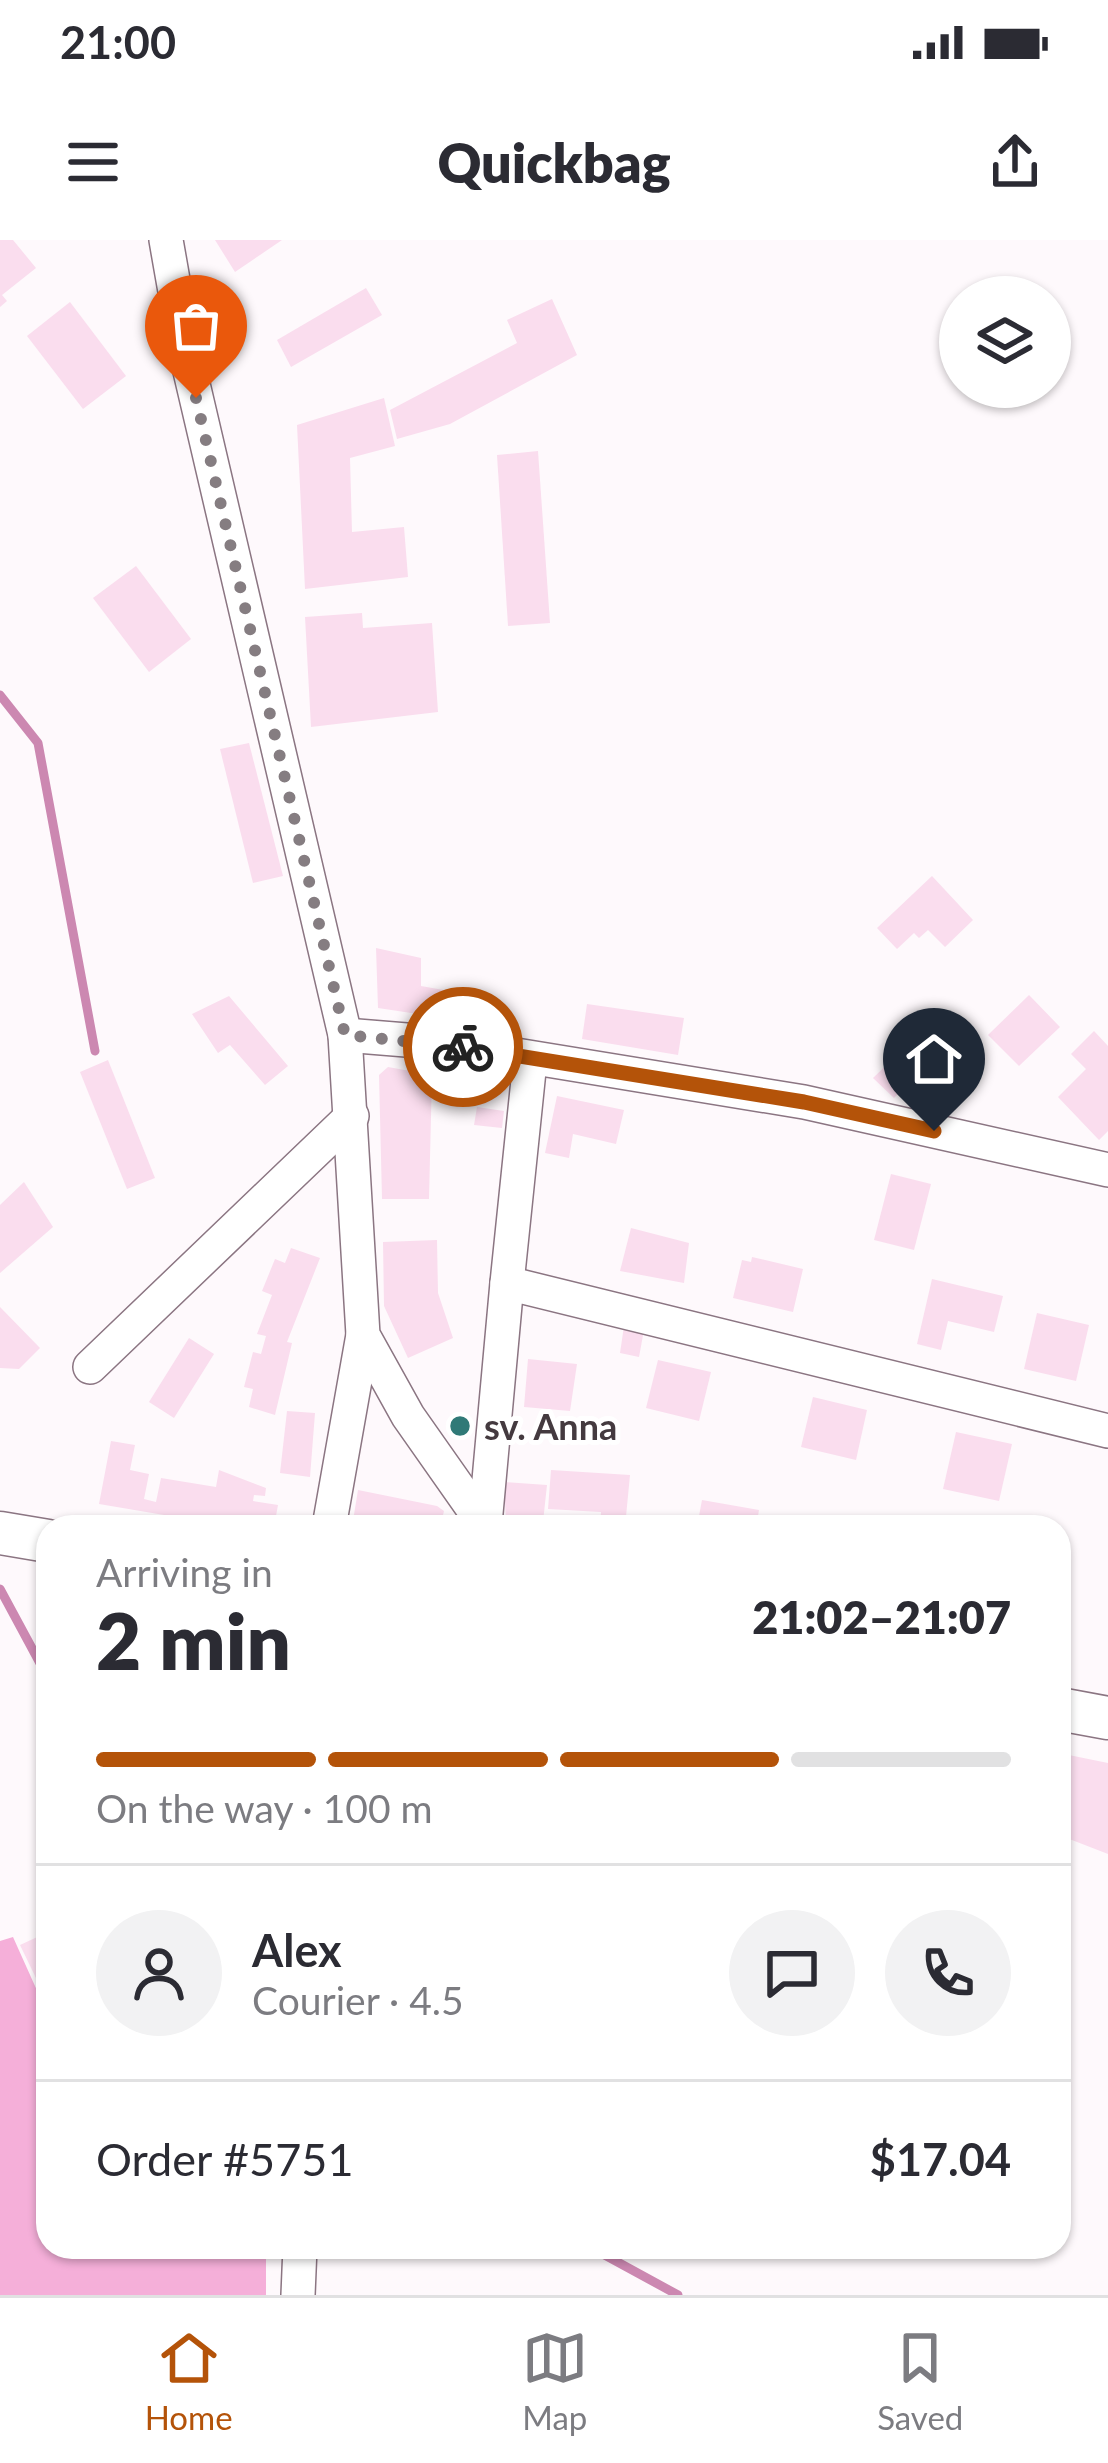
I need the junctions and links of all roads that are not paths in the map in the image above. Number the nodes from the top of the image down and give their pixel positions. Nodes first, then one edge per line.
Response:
1 (166, 240) edge
2 (345, 1035) junction
3 (530, 1060) junction
4 (352, 1116) junction
5 (1108, 1170) edge
6 (507, 1283) junction
7 (363, 1335) junction
8 (89, 1367) dead end
9 (1108, 1431) edge
10 (330, 1515) edge
11 (477, 1515) edge
12 (486, 1515) edge
13 (0, 1533) edge
14 (36, 1539) edge
15 (1071, 1711) edge
16 (1108, 1718) edge
17 (300, 2259) edge
18 (298, 2295) edge

1 - 2 street
2 - 3 street
2 - 4 street
3 - 5 street
3 - 6 street
4 - 7 street
4 - 8 street
6 - 9 street
6 - 12 street
7 - 10 street
7 - 11 street
13 - 14 main road
15 - 16 main road
17 - 18 street

